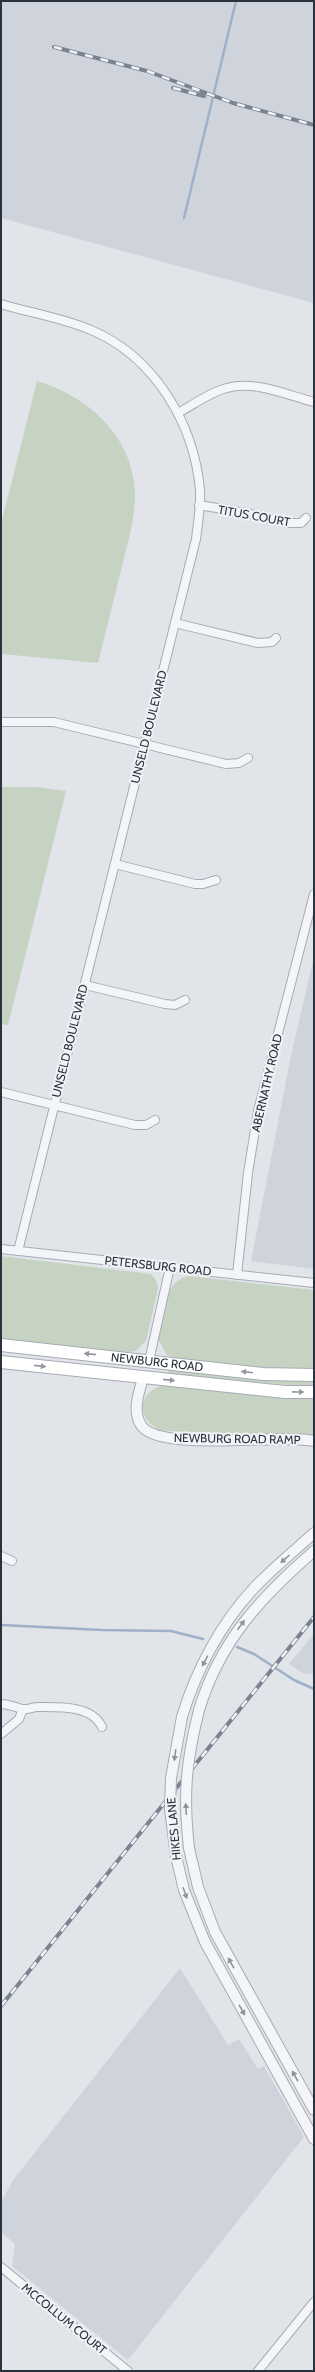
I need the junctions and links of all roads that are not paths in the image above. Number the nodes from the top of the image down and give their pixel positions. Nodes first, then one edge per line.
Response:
1 (1, 304) edge
2 (314, 402) edge
3 (178, 413) junction
4 (200, 506) junction
5 (306, 518) dead end
6 (175, 623) junction
7 (276, 638) dead end
8 (1, 722) edge
9 (145, 744) junction
10 (248, 758) dead end
11 (115, 864) junction
12 (216, 880) dead end
13 (314, 894) edge
14 (85, 985) junction
15 (185, 1000) dead end
16 (1, 1092) edge
17 (54, 1105) junction
18 (155, 1120) dead end
19 (1, 1249) edge
20 (18, 1251) junction
21 (170, 1267) junction
22 (237, 1274) junction
23 (314, 1283) edge
24 (1, 1345) edge
25 (149, 1360) junction
26 (1, 1362) edge
27 (314, 1375) edge
28 (143, 1378) junction
29 (314, 1392) edge
30 (314, 1441) edge
31 (314, 1533) edge
32 (314, 1551) edge
33 (1, 1556) edge
34 (12, 1561) dead end
35 (1, 1704) edge
36 (23, 1709) junction
37 (102, 1727) dead end
38 (1, 1734) edge
39 (314, 2110) edge
40 (314, 2139) edge
41 (1, 2267) edge
42 (314, 2302) edge
43 (128, 2371) edge
44 (258, 2371) edge

1 - 3 street, UNSELD BOULEVARD
2 - 3 street
3 - 4 street, UNSELD BOULEVARD
4 - 5 street, TITUS COURT
4 - 6 street, UNSELD BOULEVARD
6 - 7 street
6 - 9 street, UNSELD BOULEVARD
8 - 9 street
9 - 10 street
9 - 11 street, UNSELD BOULEVARD
11 - 12 street
11 - 14 street, UNSELD BOULEVARD
13 - 22 street, ABERNATHY ROAD
14 - 15 street
14 - 17 street, UNSELD BOULEVARD
16 - 17 street
17 - 18 street
17 - 20 street, UNSELD BOULEVARD
19 - 20 street, PETERSBURG ROAD
20 - 21 street, PETERSBURG ROAD
21 - 22 street, PETERSBURG ROAD
21 - 25 street
22 - 23 street, PETERSBURG ROAD
25 -> 24 main road, NEWBURG ROAD
27 -> 25 main road, NEWBURG ROAD
26 -> 28 main road, NEWBURG ROAD
28 -> 29 main road, NEWBURG ROAD
28 - 30 street, NEWBURG ROAD RAMP
31 -> 40 street, HIKES LANE, bridge
39 -> 32 street, HIKES LANE, bridge
33 - 34 street
35 - 36 street
36 - 37 street
36 - 38 street
41 - 43 street, MCCOLLUM COURT
42 - 44 street

